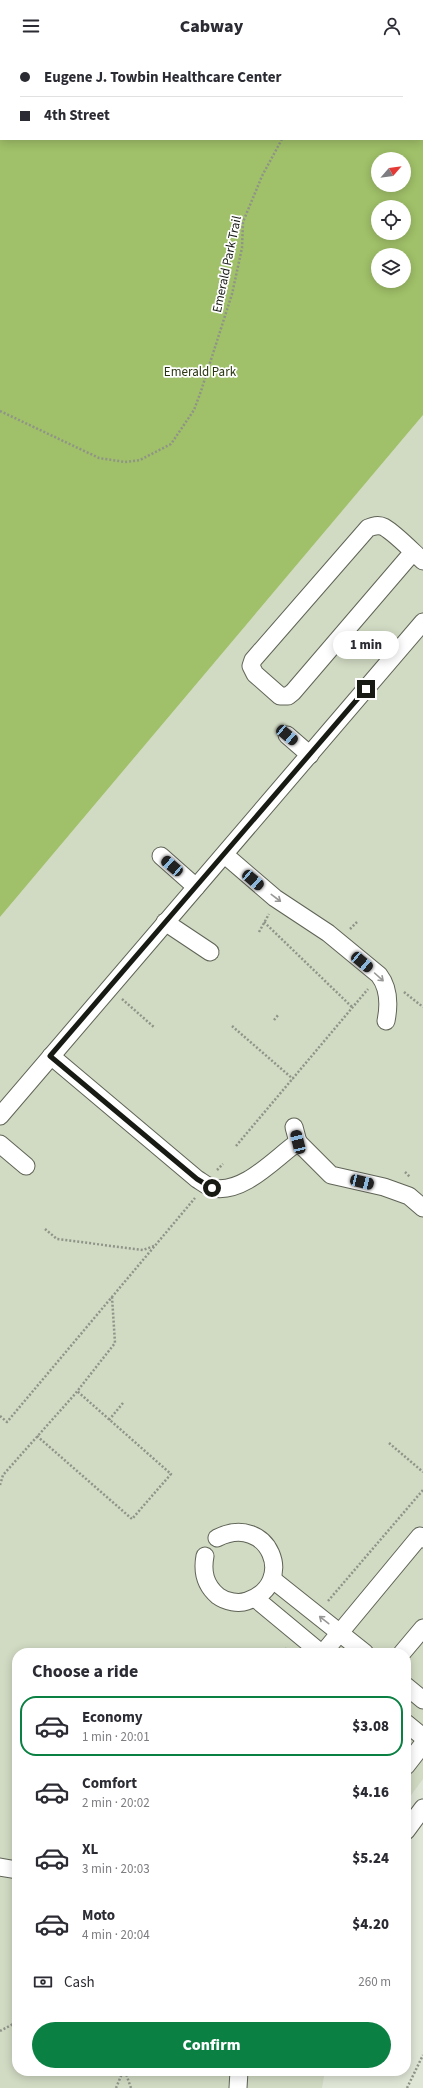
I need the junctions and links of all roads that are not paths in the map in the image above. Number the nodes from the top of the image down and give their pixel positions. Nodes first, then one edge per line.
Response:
1 (418, 556) edge
2 (423, 622) edge
3 (287, 735) dead end
4 (310, 754) junction
5 (225, 855) junction
6 (161, 856) dead end
7 (196, 887) junction
8 (166, 922) junction
9 (210, 952) dead end
10 (386, 1021) dead end
11 (50, 1056) junction
12 (0, 1116) edge
13 (0, 1144) edge
14 (26, 1166) dead end
15 (423, 1208) edge
16 (217, 1538) dead end
17 (423, 1539) edge
18 (205, 1556) dead end
19 (272, 1579) junction
20 (256, 1599) junction
21 (423, 1628) edge
22 (340, 1633) junction
23 (316, 1648) edge
24 (326, 1648) edge
25 (359, 1648) edge
26 (406, 1648) edge
27 (411, 1690) edge
28 (423, 1700) edge
29 (411, 1727) edge
30 (423, 1737) edge
31 (423, 1744) edge
32 (411, 1760) edge
33 (423, 1808) edge
34 (411, 1824) edge
35 (0, 1867) edge
36 (12, 1869) edge
37 (239, 2076) edge
38 (238, 2088) edge

1 - 1 street
2 - 4 street
3 - 4 street
4 - 5 street
5 - 7 street
5 -> 10 street
6 - 7 street
7 - 8 street
8 - 9 street
8 - 11 street
11 - 12 street
11 - 15 street
13 - 14 street
16 - 19 street
17 - 22 street
18 - 20 street
19 - 20 street
22 -> 19 street
20 - 23 street
21 - 26 street
22 - 24 street
22 - 25 street
27 - 28 street
29 - 30 street
31 - 32 street
33 - 34 street
35 - 36 street
37 - 38 street

